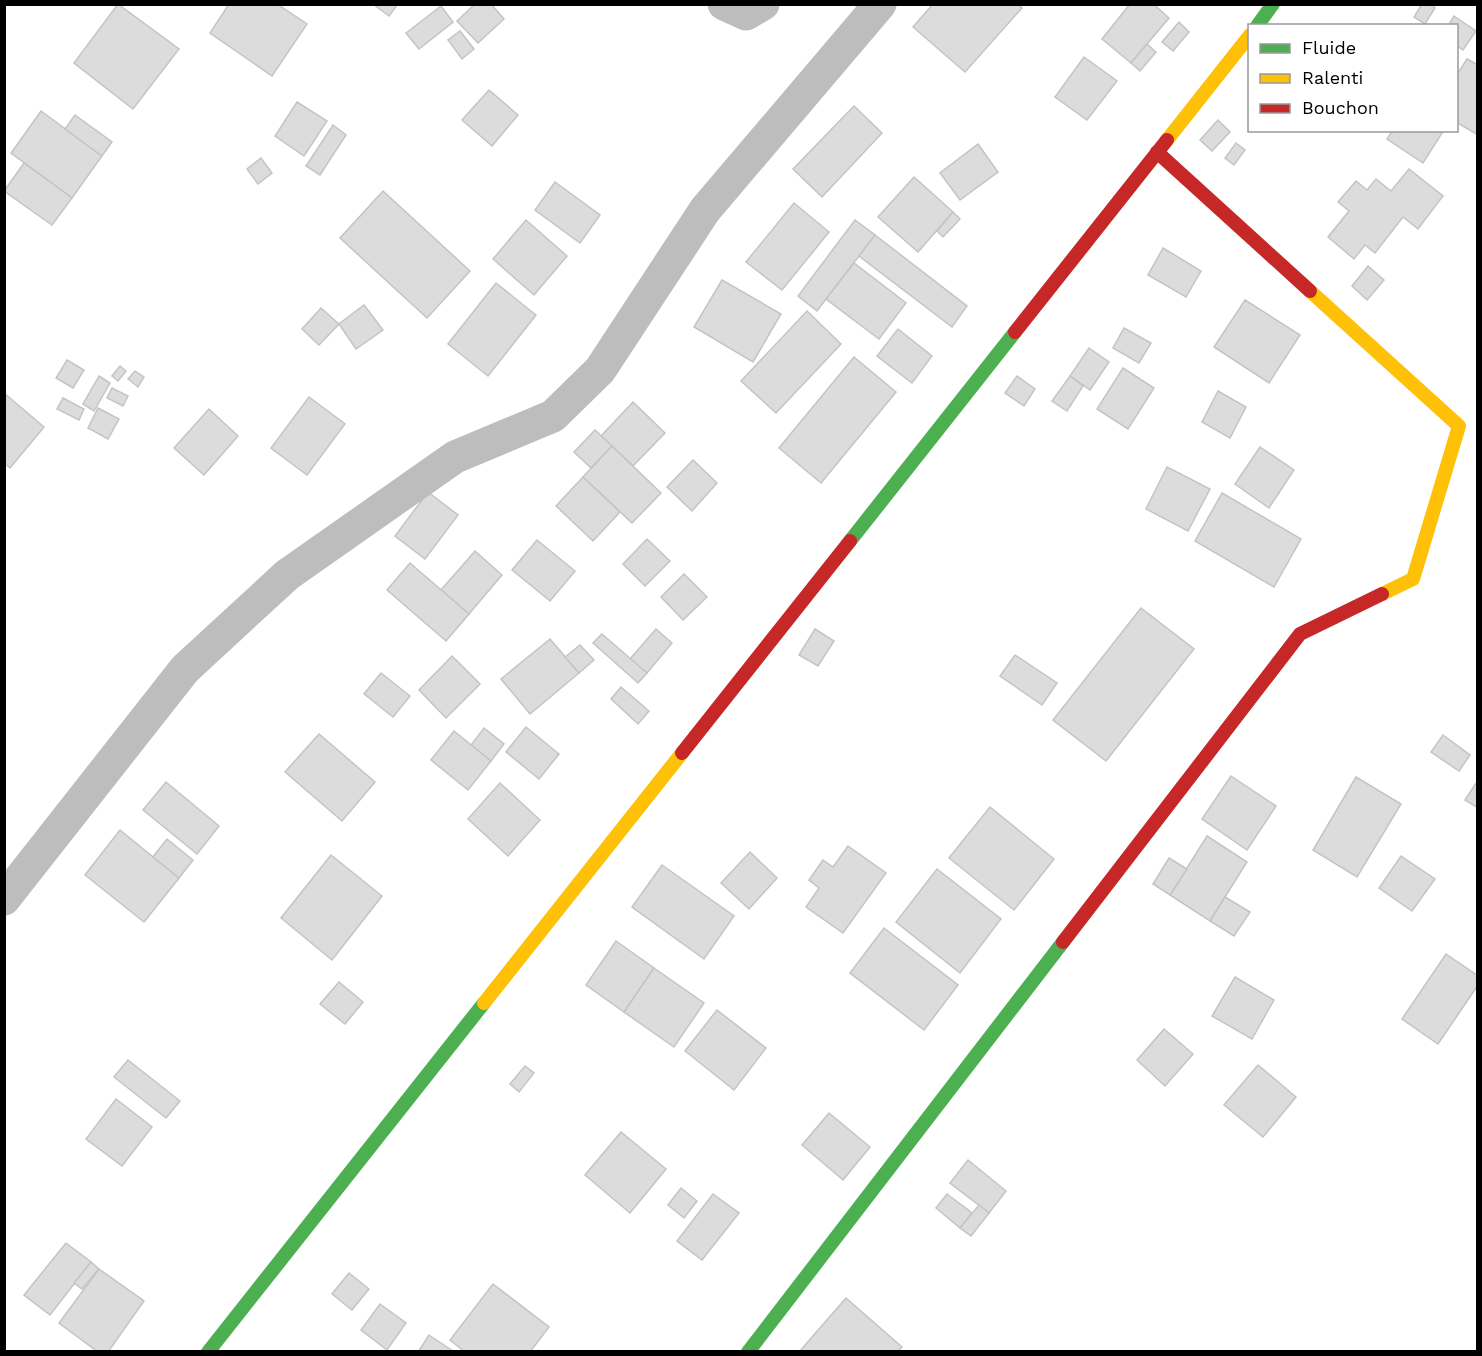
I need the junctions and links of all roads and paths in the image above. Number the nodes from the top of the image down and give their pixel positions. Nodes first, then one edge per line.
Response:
1 (724, 4) edge
2 (763, 4) edge
3 (880, 4) edge
4 (1274, 4) edge
5 (1259, 24) edge
6 (1248, 38) edge
7 (1157, 152) junction
8 (4, 899) edge
9 (208, 1352) edge
10 (748, 1352) edge

1 - 2 street
3 - 8 street
4 - 5 street
6 - 7 street
7 - 9 street
7 - 10 street

